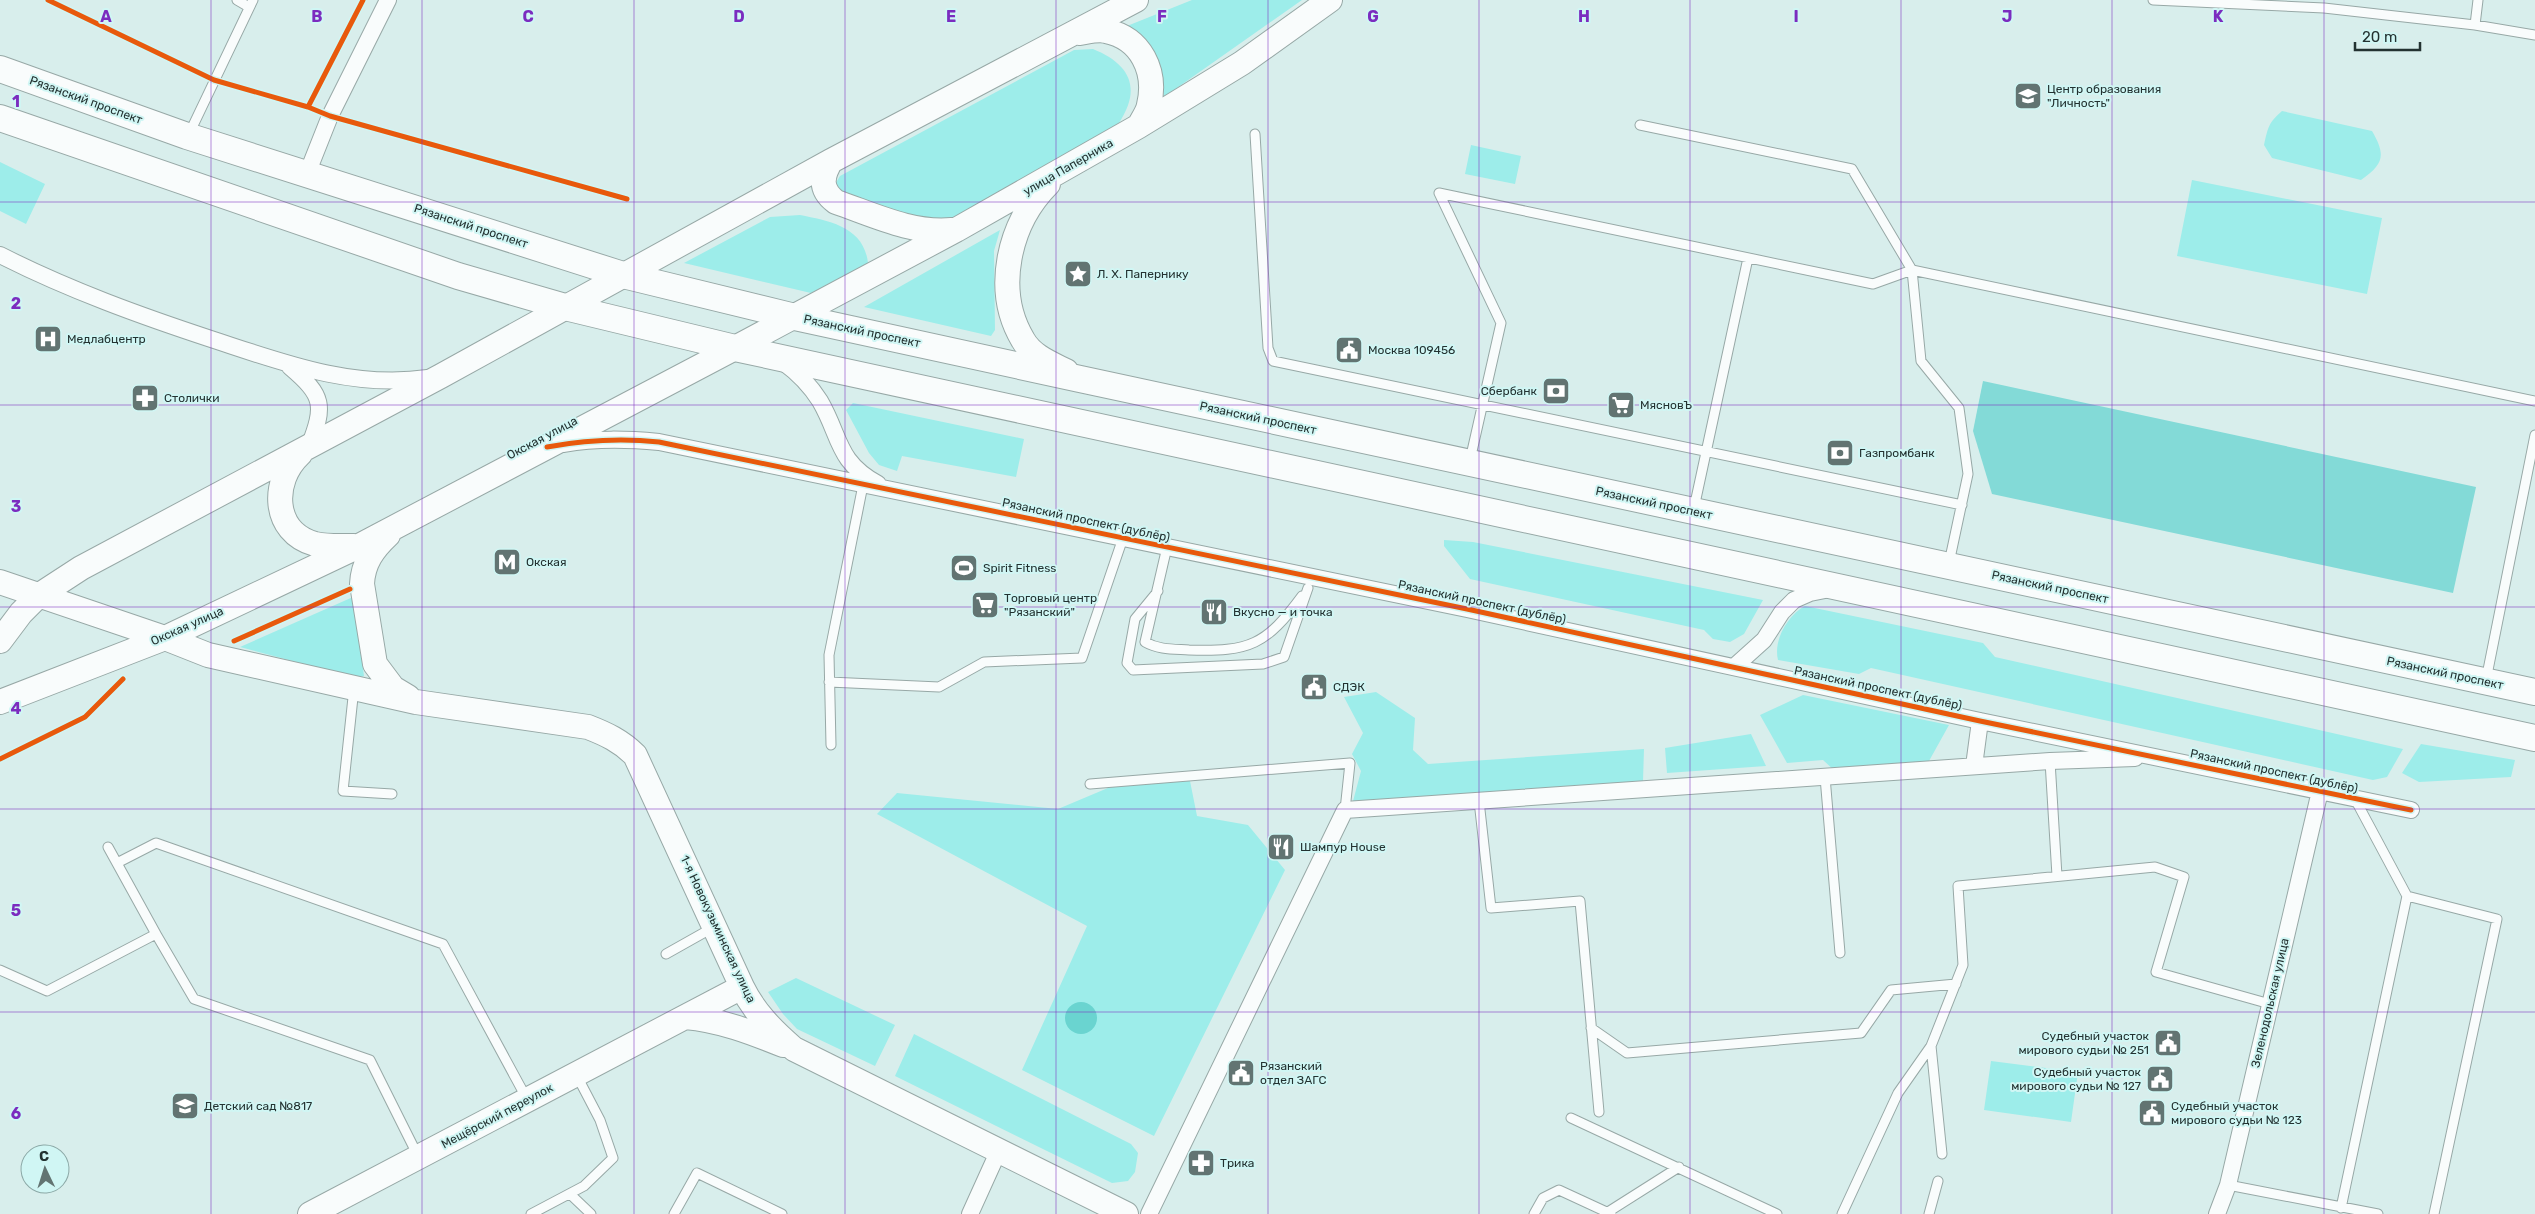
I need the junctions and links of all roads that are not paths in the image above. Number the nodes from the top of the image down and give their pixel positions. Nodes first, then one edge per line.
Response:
1 (236, 0) edge
2 (388, 0) edge
3 (1136, 0) edge
4 (1330, 0) edge
5 (2153, 0) edge
6 (2478, 0) edge
7 (251, 3) edge
8 (2324, 4) edge
9 (2475, 25) junction
10 (1075, 33) junction
11 (2535, 35) edge
12 (0, 69) edge
13 (0, 118) edge
14 (1640, 125) dead end
15 (1139, 126) junction
16 (1255, 134) dead end
17 (187, 136) junction
18 (831, 161) junction
19 (1062, 170) junction
20 (307, 174) junction
21 (956, 230) junction
22 (0, 255) edge
23 (1748, 258) junction
24 (1912, 270) junction
25 (623, 275) junction
26 (565, 307) junction
27 (795, 317) junction
28 (735, 348) junction
29 (778, 358) junction
30 (286, 364) junction
31 (441, 376) junction
32 (1080, 379) junction
33 (2535, 401) edge
34 (1483, 404) junction
35 (2535, 435) edge
36 (547, 447) junction
37 (307, 448) junction
38 (1706, 451) junction
39 (2533, 462) edge
40 (1469, 463) junction
41 (863, 485) junction
42 (886, 488) junction
43 (1962, 505) junction
44 (1693, 511) junction
45 (406, 521) junction
46 (1123, 538) junction
47 (359, 546) junction
48 (1167, 547) junction
49 (1948, 566) junction
50 (0, 582) edge
51 (1311, 583) junction
52 (1838, 588) junction
53 (1158, 591) junction
54 (38, 596) junction
55 (165, 638) junction
56 (0, 641) edge
57 (1734, 666) junction
58 (2486, 681) junction
59 (829, 682) junction
60 (354, 688) junction
61 (2535, 692) edge
62 (0, 702) edge
63 (416, 702) junction
64 (1980, 720) junction
65 (2535, 738) edge
66 (831, 745) dead end
67 (2162, 757) junction
68 (2050, 761) junction
69 (1974, 766) junction
70 (1826, 777) junction
71 (1090, 784) dead end
72 (2320, 791) junction
73 (392, 794) dead end
74 (2355, 799) junction
75 (1479, 801) junction
76 (1345, 810) junction
77 (2411, 810) dead end
78 (108, 847) dead end
79 (117, 863) junction
80 (2057, 876) junction
81 (2407, 896) junction
82 (715, 926) junction
83 (156, 934) junction
84 (1840, 953) dead end
85 (666, 954) dead end
86 (0, 970) edge
87 (1956, 984) junction
88 (742, 987) junction
89 (2270, 1004) junction
90 (684, 1017) junction
91 (1591, 1028) junction
92 (1931, 1046) junction
93 (794, 1049) junction
94 (576, 1074) junction
95 (528, 1100) junction
96 (1598, 1112) dead end
97 (1571, 1118) dead end
98 (999, 1150) junction
99 (1942, 1154) dead end
100 (419, 1157) junction
101 (1679, 1167) junction
102 (1938, 1181) dead end
103 (2228, 1185) junction
104 (570, 1194) junction
105 (2341, 1208) junction
106 (1610, 1213) edge
107 (310, 1214) edge
108 (531, 1214) edge
109 (591, 1214) edge
110 (674, 1214) edge
111 (782, 1214) edge
112 (970, 1214) edge
113 (1126, 1214) edge
114 (1149, 1214) edge
115 (1534, 1214) edge
116 (1777, 1214) edge
117 (1842, 1214) edge
118 (1929, 1214) edge
119 (2217, 1214) edge
120 (2378, 1214) edge
121 (2434, 1214) edge

1 - 7 lane
2 - 20 street
3 - 10 main road
4 - 15 main road, улица Паперника
5 - 8 lane
6 - 9 lane
7 - 17 lane
8 - 9 lane
9 - 11 lane
10 - 15 main road
10 - 18 main road
12 - 17 main road, Рязанский проспект
13 - 26 main road
14 - 24 lane
15 - 19 main road, улица Паперника
16 - 34 lane
17 - 20 main road, Рязанский проспект
18 - 21 main road
18 - 25 main road
19 - 21 main road, улица Паперника
19 - 32 main road
20 - 25 main road, Рязанский проспект
21 - 27 main road, улица Паперника
22 - 30 street
23 - 24 lane
23 - 34 lane
23 - 38 lane
24 - 33 lane
24 - 43 lane
25 - 26 main road
25 - 27 main road, Рязанский проспект
26 - 28 main road
26 - 31 main road
27 - 28 main road, Окская улица
27 - 32 main road, Рязанский проспект
28 - 29 main road
28 - 36 main road, Окская улица
29 - 42 street
29 - 52 main road
30 - 31 street
30 - 37 street
31 - 37 main road
32 - 40 main road, Рязанский проспект
34 - 38 lane
34 - 40 lane
35 - 39 lane
36 - 41 street, Рязанский проспект (дублёр)
36 - 45 main road, Окская улица
37 - 47 main road
37 - 54 main road
38 - 43 lane
38 - 44 lane
39 - 58 lane
40 - 44 main road, Рязанский проспект
41 - 42 street, Рязанский проспект (дублёр)
41 - 59 lane
42 - 46 street, Рязанский проспект (дублёр)
43 - 49 lane
44 - 49 main road, Рязанский проспект
45 - 47 main road, Окская улица
45 - 63 main road
46 - 48 street, Рязанский проспект (дублёр)
46 - 59 lane
47 - 55 main road, Окская улица
48 - 51 street, Рязанский проспект (дублёр)
48 - 53 lane
49 - 58 main road, Рязанский проспект
50 - 54 main road, 1-я Новокузьминская улица
51 - 53 lane
51 - 53 lane
51 - 57 street, Рязанский проспект (дублёр)
52 - 57 street
52 - 65 main road
54 - 55 main road, 1-я Новокузьминская улица
54 - 56 main road
55 - 60 main road, 1-я Новокузьминская улица
55 - 62 main road, Окская улица
57 - 64 street, Рязанский проспект (дублёр)
58 - 61 main road, Рязанский проспект
59 - 66 lane
60 - 63 main road, 1-я Новокузьминская улица
60 - 73 lane
63 - 82 main road, 1-я Новокузьминская улица
64 - 67 street, Рязанский проспект (дублёр)
64 - 69 street
67 - 68 street
67 - 72 street, Рязанский проспект (дублёр)
68 - 69 street
68 - 80 lane
69 - 70 street
70 - 75 street
70 - 84 lane
71 - 76 lane
72 - 74 street, Рязанский проспект (дублёр)
72 - 89 street, Зеленодольская улица
74 - 77 street, Рязанский проспект (дублёр)
74 - 81 lane
75 - 76 street
75 - 91 lane
76 - 114 street
78 - 79 lane
79 - 83 lane
79 - 95 lane
80 - 87 lane
80 - 89 lane
81 - 105 lane
81 - 121 lane
82 - 85 lane
82 - 88 main road, 1-я Новокузьминская улица
83 - 86 lane
83 - 100 lane
87 - 91 lane
87 - 92 lane
88 - 90 main road, Мещёрский переулок
88 - 93 main road, 1-я Новокузьминская улица
89 - 103 street, Зеленодольская улица
90 - 93 main road
90 - 94 main road, Мещёрский переулок
91 - 96 lane
92 - 99 lane
92 - 117 lane
93 - 98 main road, 1-я Новокузьминская улица
94 - 95 main road, Мещёрский переулок
94 - 104 lane
95 - 100 main road, Мещёрский переулок
97 - 101 lane
98 - 112 street
98 - 113 main road, 1-я Новокузьминская улица
100 - 107 main road, Мещёрский переулок
101 - 106 lane
101 - 116 lane
102 - 118 lane
103 - 105 lane
103 - 119 street, Зеленодольская улица
104 - 108 lane
104 - 109 lane
105 - 120 lane
106 - 115 lane
110 - 111 lane

